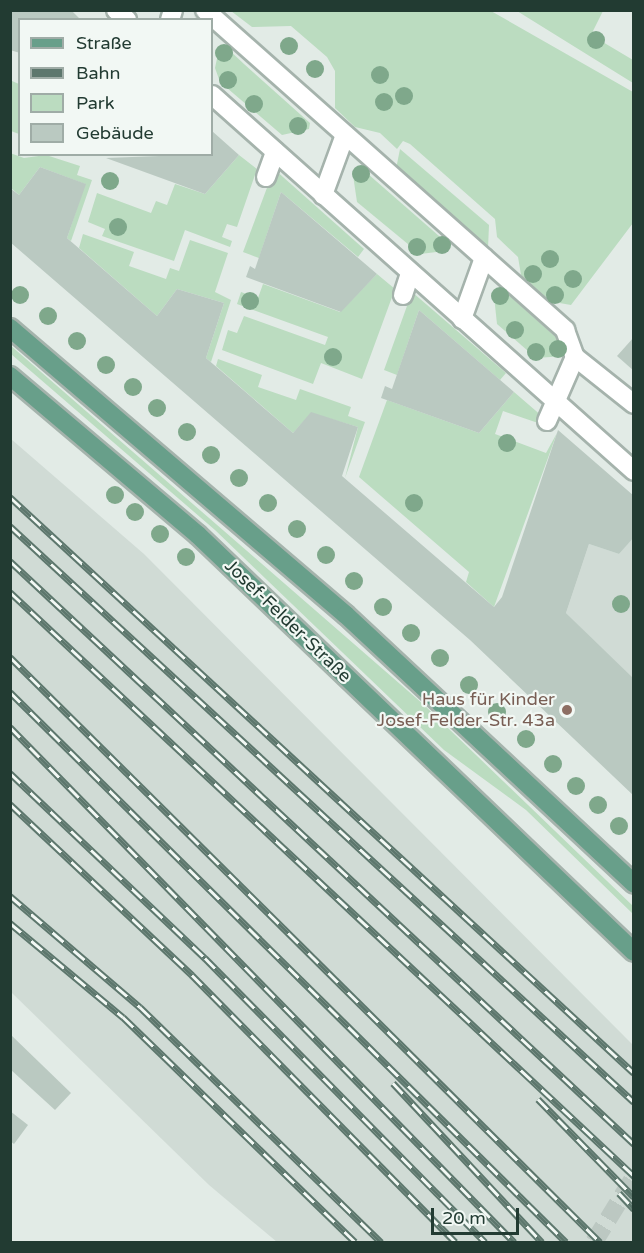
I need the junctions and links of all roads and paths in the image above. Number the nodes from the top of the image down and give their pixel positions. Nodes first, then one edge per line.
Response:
1 (205, 10) edge
2 (213, 96) edge
3 (345, 135) junction
4 (275, 152) junction
5 (266, 177) dead end
6 (323, 195) junction
7 (484, 258) junction
8 (410, 273) junction
9 (403, 295) dead end
10 (462, 319) junction
11 (10, 328) edge
12 (575, 357) junction
13 (10, 376) edge
14 (554, 401) junction
15 (633, 404) edge
16 (547, 421) dead end
17 (633, 471) edge
18 (633, 884) edge
19 (633, 952) edge

1 - 3 street
2 - 4 street
3 - 6 street
3 - 7 street
4 - 5 street
4 - 6 street
6 - 8 street
7 - 10 street
7 - 12 street
8 - 9 street
8 - 10 street
10 - 14 street
11 - 18 main road
12 - 14 street
12 - 15 street
13 - 19 main road, Josef-Felder-Straße
14 - 16 street
14 - 17 street

